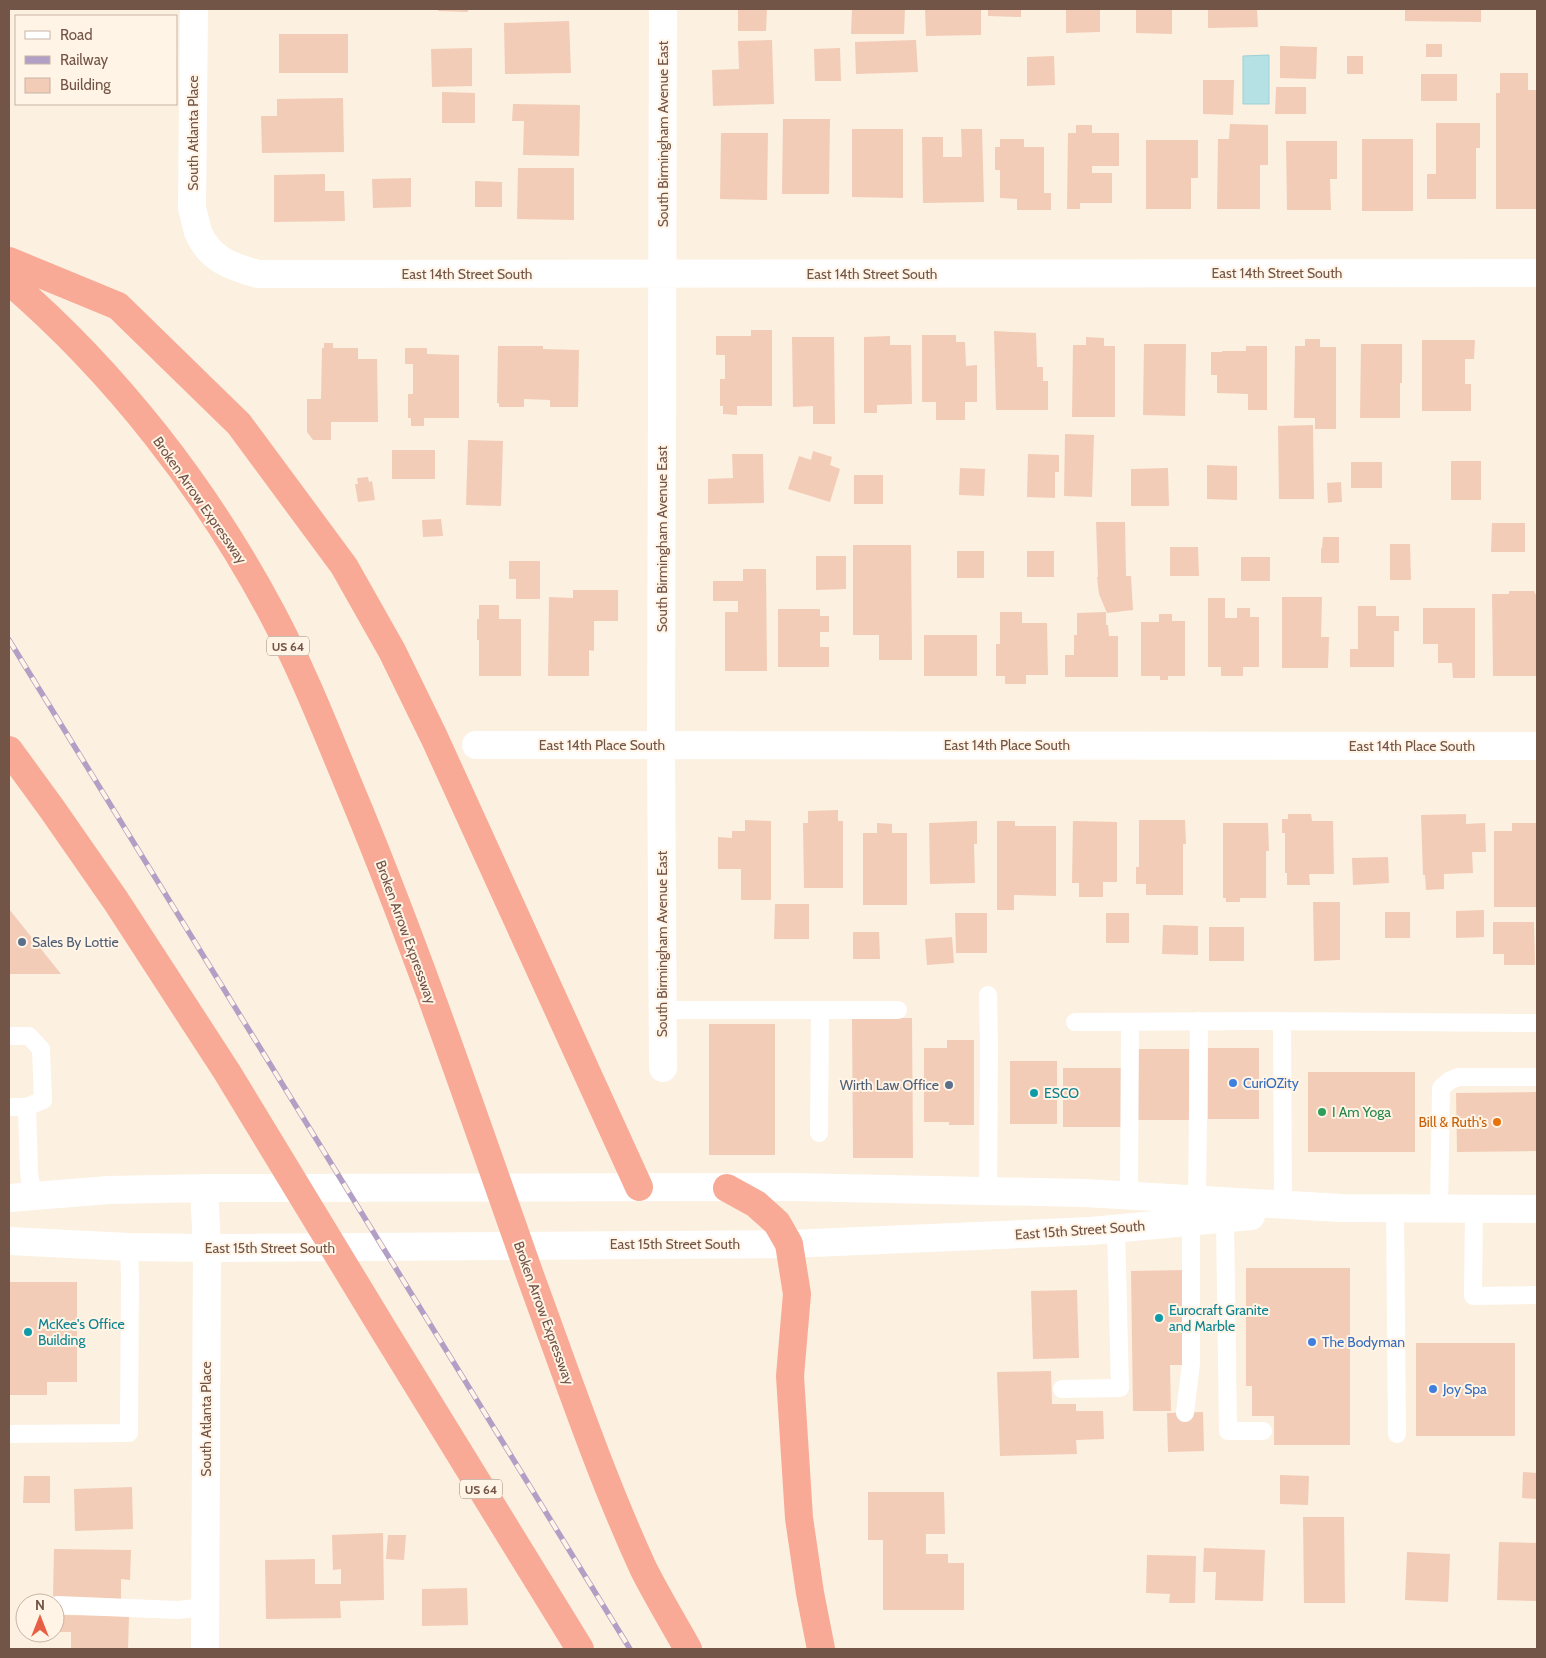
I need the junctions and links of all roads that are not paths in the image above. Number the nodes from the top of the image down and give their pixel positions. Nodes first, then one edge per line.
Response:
1 (194, 9) edge
2 (663, 9) edge
3 (212, 253) joint
4 (9, 262) edge
5 (1537, 273) edge
6 (662, 274) junction
7 (9, 281) edge
8 (476, 745) dead end
9 (661, 745) junction
10 (1537, 746) edge
11 (9, 750) edge
12 (988, 995) dead end
13 (663, 1010) junction
14 (820, 1010) junction
15 (898, 1010) dead end
16 (1198, 1021) junction
17 (1282, 1021) junction
18 (1075, 1022) dead end
19 (1130, 1022) junction
20 (1537, 1023) edge
21 (9, 1036) edge
22 (663, 1068) dead end
23 (1537, 1077) edge
24 (9, 1107) edge
25 (27, 1107) junction
26 (819, 1133) dead end
27 (639, 1187) junction
28 (204, 1188) junction
29 (727, 1188) junction
30 (988, 1192) junction
31 (1129, 1195) junction
32 (20, 1197) edge
33 (1283, 1204) junction
34 (1340, 1208) junction
35 (1395, 1208) junction
36 (1439, 1208) junction
37 (1474, 1208) junction
38 (1537, 1209) edge
39 (1194, 1210) junction
40 (1225, 1218) junction
41 (1116, 1228) junction
42 (9, 1241) edge
43 (789, 1244) junction
44 (129, 1247) junction
45 (207, 1248) junction
46 (1537, 1295) edge
47 (1062, 1389) dead end
48 (1186, 1413) dead end
49 (1263, 1431) dead end
50 (9, 1434) edge
51 (1397, 1434) dead end
52 (65, 1606) edge
53 (205, 1606) junction
54 (205, 1649) edge
55 (580, 1649) edge
56 (688, 1649) edge
57 (821, 1649) edge

1 - 3 street, South Atlanta Place
2 - 6 street, South Birmingham Avenue East
3 - 6 street, East 14th Street South
4 - 27 highway
5 - 6 street, East 14th Street South
6 - 9 street, South Birmingham Avenue East
7 - 56 highway, Broken Arrow Expressway / US 64
8 - 9 street, East 14th Place South
9 - 10 street, East 14th Place South
9 - 13 street, South Birmingham Avenue East
11 - 55 highway, US 64
12 - 30 lane
13 - 14 lane
13 - 22 street, South Birmingham Avenue East
14 - 15 lane
14 - 26 lane
16 - 17 lane
16 - 19 lane
16 - 39 lane
17 - 20 lane
17 - 33 lane
18 - 19 lane
19 - 31 lane
21 - 25 lane
23 - 36 lane
24 - 25 lane
25 - 32 lane
27 - 28 street, East 15th Street South
27 - 29 street, East 15th Street South
28 - 32 street, East 15th Street South
28 - 45 street, South Atlanta Place
29 - 30 street, East 15th Street South
29 - 43 highway
30 - 31 street, East 15th Street South
31 - 39 street, East 15th Street South
33 - 34 street, East 15th Street South
33 - 39 street, East 15th Street South
34 - 35 street, East 15th Street South
34 - 40 street, East 15th Street South
35 - 36 street, East 15th Street South
35 - 51 lane
36 - 37 street, East 15th Street South
37 - 38 street, East 15th Street South
37 - 46 lane
39 - 40 street, East 15th Street South
39 - 41 street, East 15th Street South
39 - 48 lane
40 - 49 lane
41 - 43 street, East 15th Street South
41 - 47 lane
42 - 44 street, East 15th Street South
43 - 45 street, East 15th Street South
43 - 57 highway
44 - 45 street, East 15th Street South
44 - 50 lane
45 - 53 street, South Atlanta Place
52 - 53 lane
53 - 54 street, South Atlanta Place

